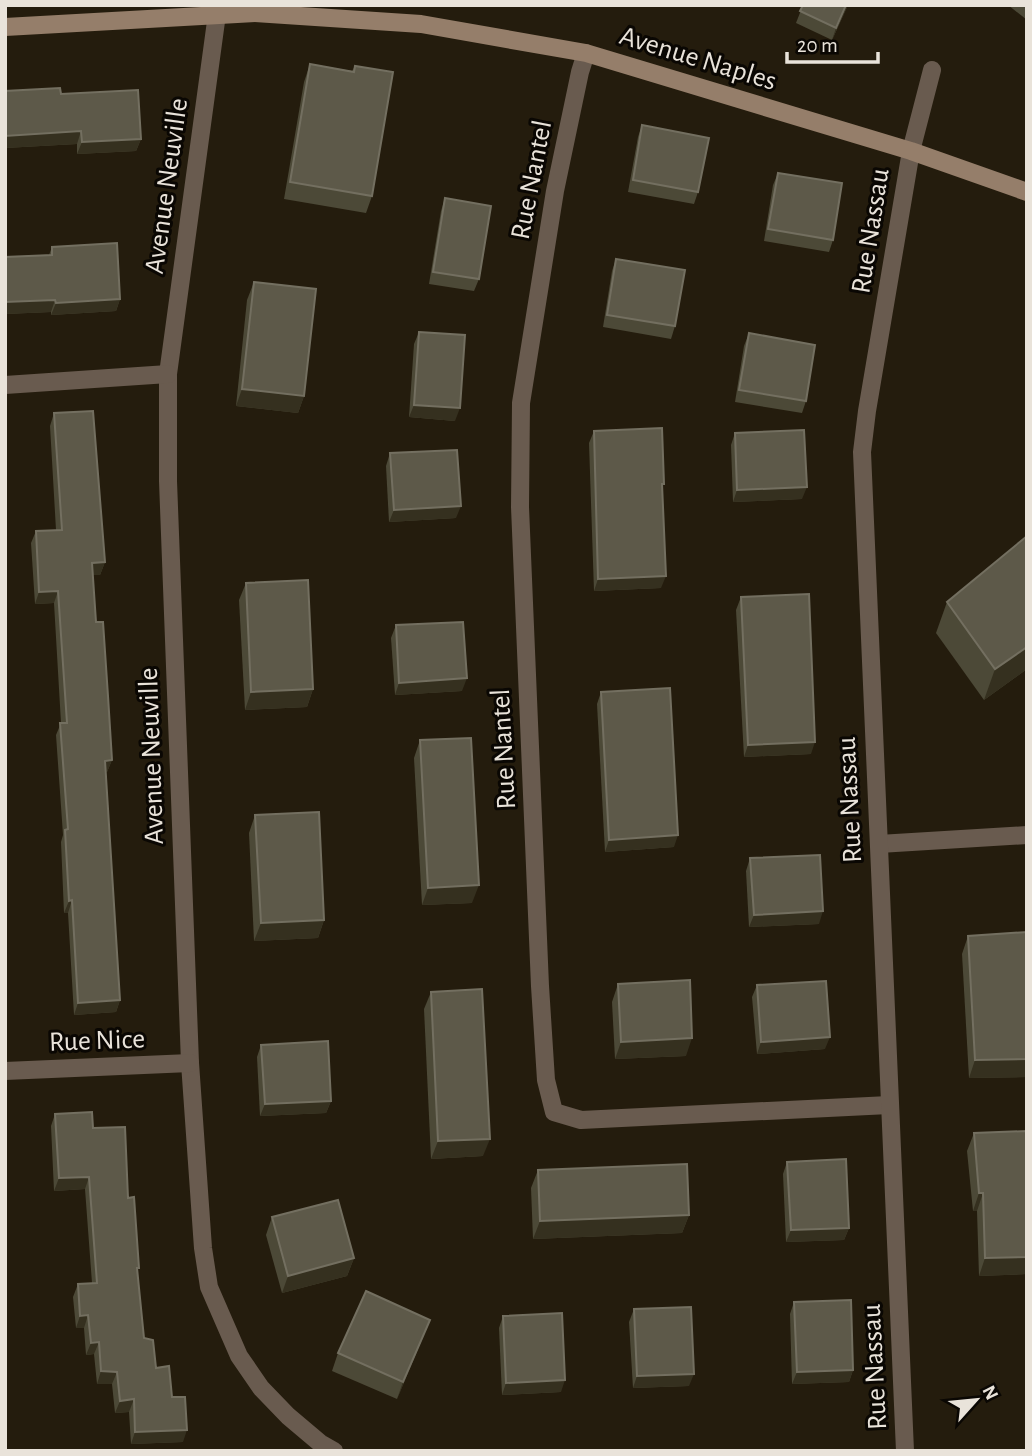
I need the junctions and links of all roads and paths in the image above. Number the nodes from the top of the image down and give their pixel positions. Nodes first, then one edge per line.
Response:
1 (217, 14) junction
2 (5, 27) edge
3 (586, 53) junction
4 (932, 70) dead end
5 (911, 151) junction
6 (1027, 192) edge
7 (169, 374) junction
8 (5, 385) edge
9 (1027, 835) edge
10 (879, 844) junction
11 (190, 1063) junction
12 (5, 1071) edge
13 (889, 1105) junction
14 (334, 1451) edge
15 (905, 1451) edge

1 - 2 street, Avenue Naples
1 - 3 street, Avenue Naples
1 - 7 street, Avenue Neuville
3 - 5 street, Avenue Naples
3 - 13 street, Rue Nantel
4 - 5 street
5 - 6 street, Avenue Naples
5 - 10 street, Rue Nassau
7 - 8 street
7 - 11 street, Avenue Neuville
9 - 10 street
10 - 13 street, Rue Nassau
11 - 12 street, Rue Nice
11 - 14 street, Avenue Neuville
13 - 15 street, Rue Nassau

